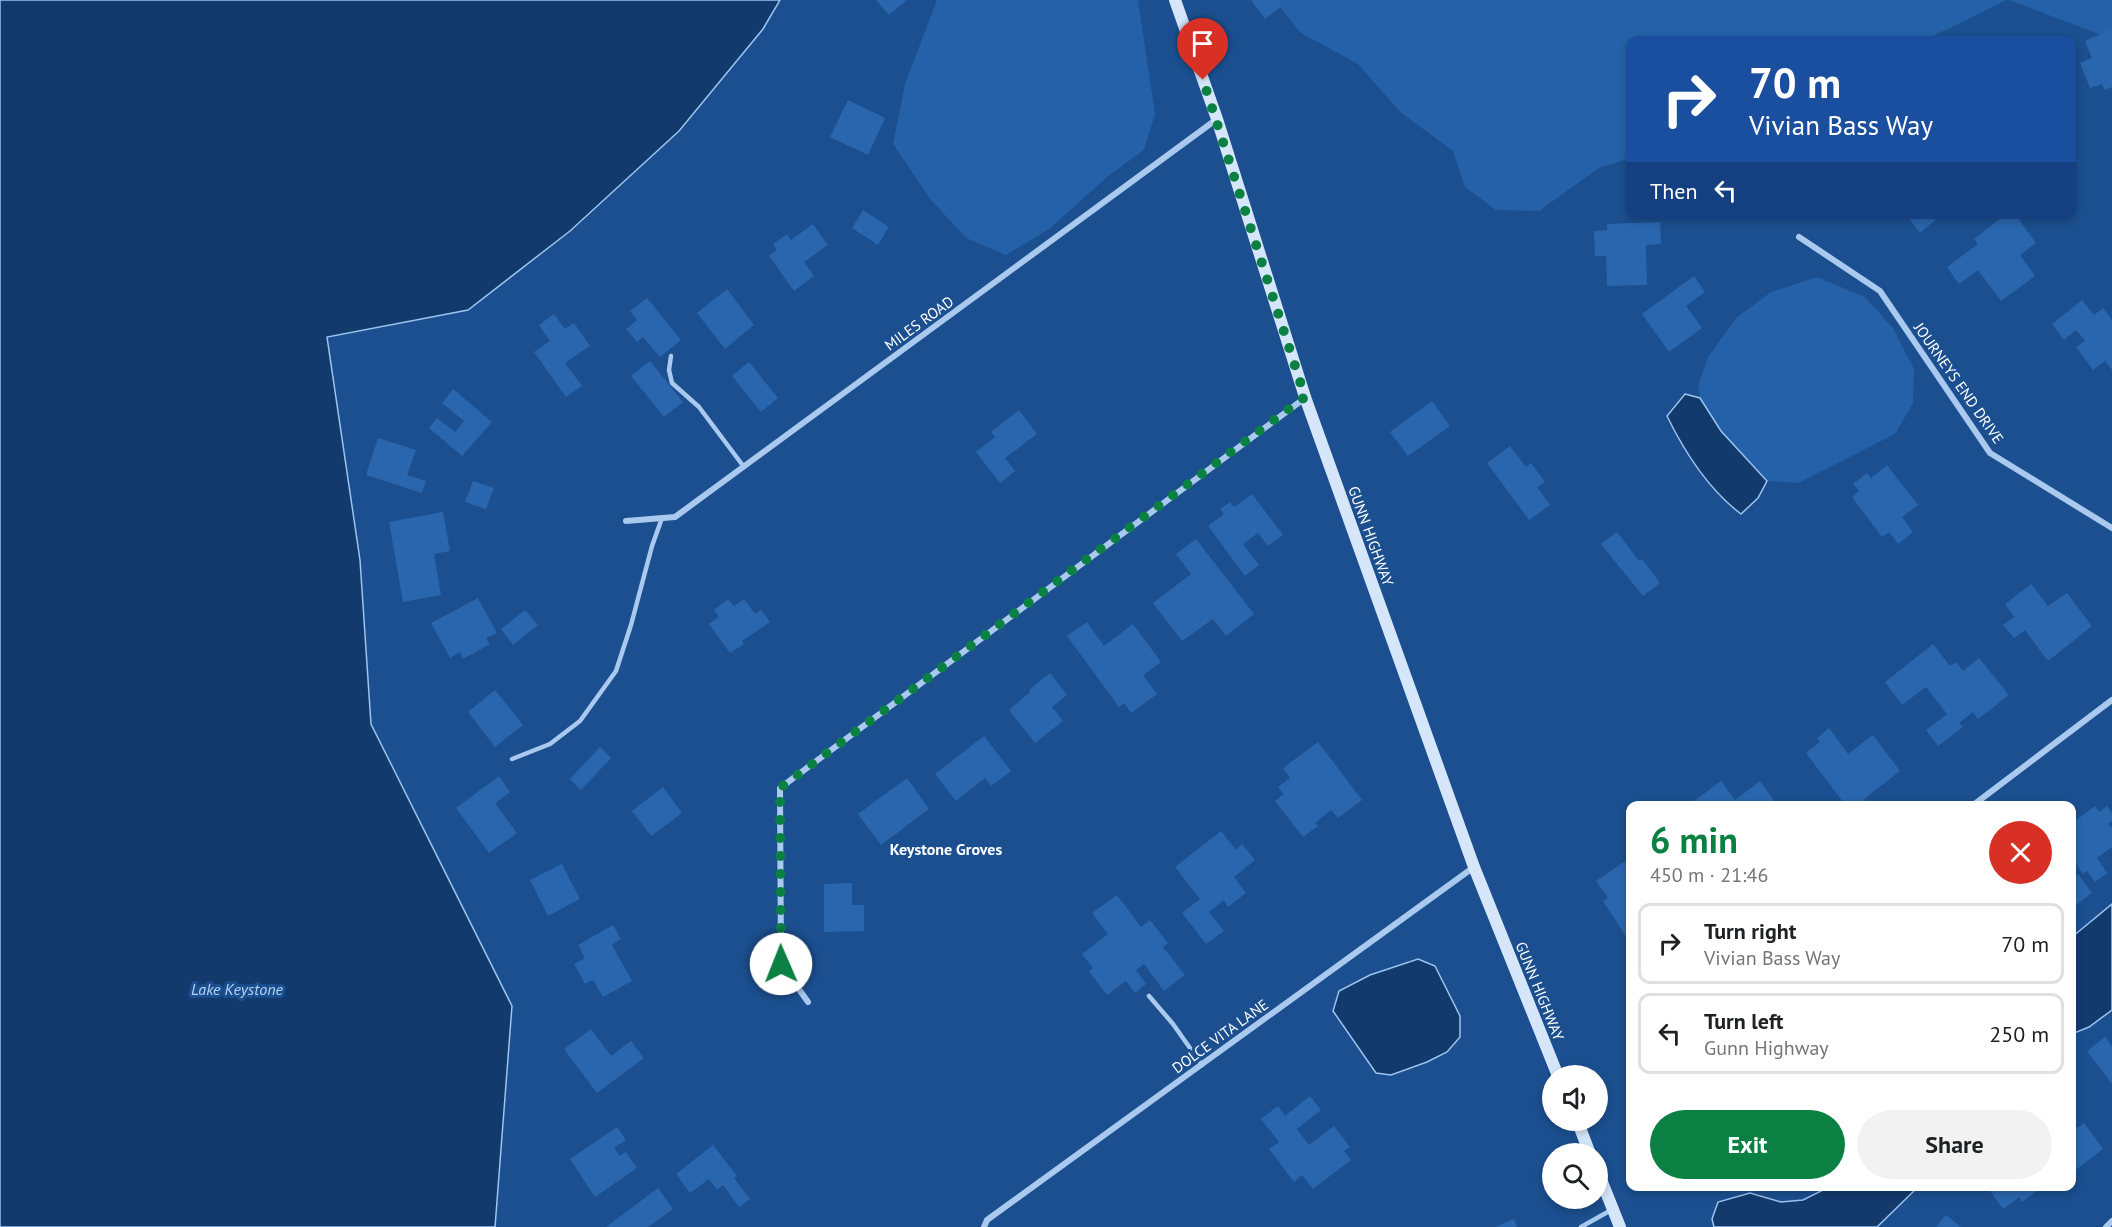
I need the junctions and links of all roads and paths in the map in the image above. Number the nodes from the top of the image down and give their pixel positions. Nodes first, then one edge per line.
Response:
1 (1175, 0) edge
2 (1217, 119) junction
3 (1799, 237) dead end
4 (671, 356) dead end
5 (1305, 397) junction
6 (744, 467) junction
7 (662, 518) junction
8 (626, 521) dead end
9 (2112, 528) edge
10 (2112, 700) edge
11 (512, 759) dead end
12 (1979, 801) edge
13 (1474, 867) junction
14 (1149, 996) dead end
15 (808, 1002) dead end
16 (1202, 1065) junction
17 (1554, 1065) edge
18 (1608, 1197) edge
19 (1613, 1209) junction
20 (2112, 1221) edge
21 (984, 1227) edge
22 (1581, 1227) edge
23 (1620, 1227) edge
24 (2106, 1227) edge

1 - 2 main road, GUNN HIGHWAY
2 - 5 main road, GUNN HIGHWAY
2 - 6 street, MILES ROAD
3 - 9 street, JOURNEYS END DRIVE
4 - 6 lane
5 - 13 main road, GUNN HIGHWAY
5 - 15 street
6 - 7 street, MILES ROAD
7 - 8 street, MILES ROAD
7 - 11 lane
10 - 12 street
13 - 16 street, DOLCE VITA LANE
13 - 17 main road, GUNN HIGHWAY
14 - 16 lane
16 - 21 street, DOLCE VITA LANE
18 - 19 main road
19 - 22 lane
19 - 23 main road
20 - 24 street

